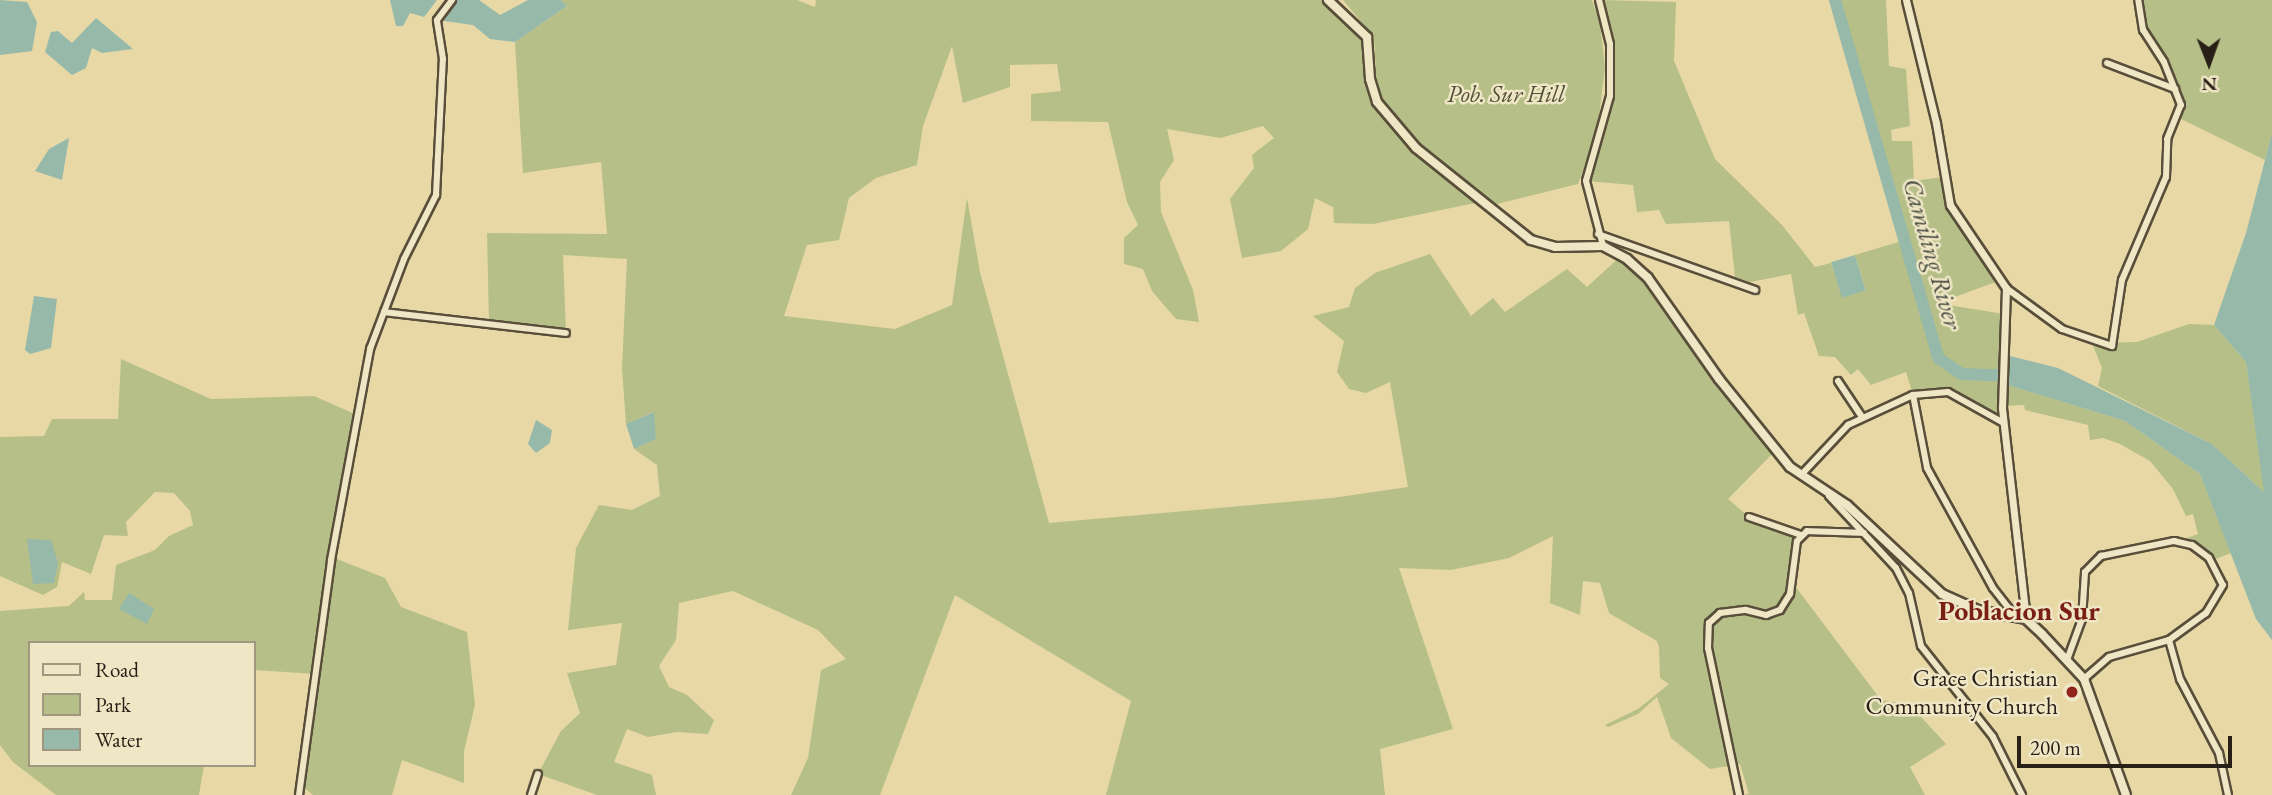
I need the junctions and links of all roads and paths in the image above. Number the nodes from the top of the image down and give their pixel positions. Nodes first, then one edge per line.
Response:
1 (452, 0) edge
2 (1328, 0) edge
3 (1599, 0) edge
4 (1906, 0) edge
5 (2138, 0) edge
6 (2107, 63) dead end
7 (2175, 89) junction
8 (1598, 234) junction
9 (1603, 246) junction
10 (2006, 288) junction
11 (1755, 290) dead end
12 (384, 312) junction
13 (566, 333) dead end
14 (1838, 381) dead end
15 (1913, 395) junction
16 (1862, 416) junction
17 (2004, 423) junction
18 (1801, 475) junction
19 (1825, 491) junction
20 (1749, 517) dead end
21 (1864, 533) junction
22 (1801, 535) junction
23 (2015, 616) junction
24 (2026, 620) junction
25 (2169, 640) junction
26 (2067, 660) junction
27 (2084, 679) junction
28 (538, 774) dead end
29 (299, 795) edge
30 (531, 795) edge
31 (1739, 795) edge
32 (2022, 795) edge
33 (2126, 795) edge
34 (2228, 795) edge

1 - 12 street
2 - 9 main road
3 - 8 street
4 - 10 street
5 - 7 street
6 - 7 street
7 - 10 street
8 - 9 street
8 - 11 street
9 - 18 main road
10 - 17 street
12 - 13 street
12 - 29 street
14 - 16 street
15 - 16 street
15 - 17 street
15 - 23 street
16 - 18 street
17 - 24 street
18 - 19 main road
19 - 21 street
19 - 23 main road
20 - 22 street
21 - 22 street
21 - 32 street
22 - 31 street
23 - 24 main road
24 - 26 main road
25 - 26 street
25 - 27 street
25 - 34 street
26 - 27 main road
27 - 33 main road
28 - 30 street

